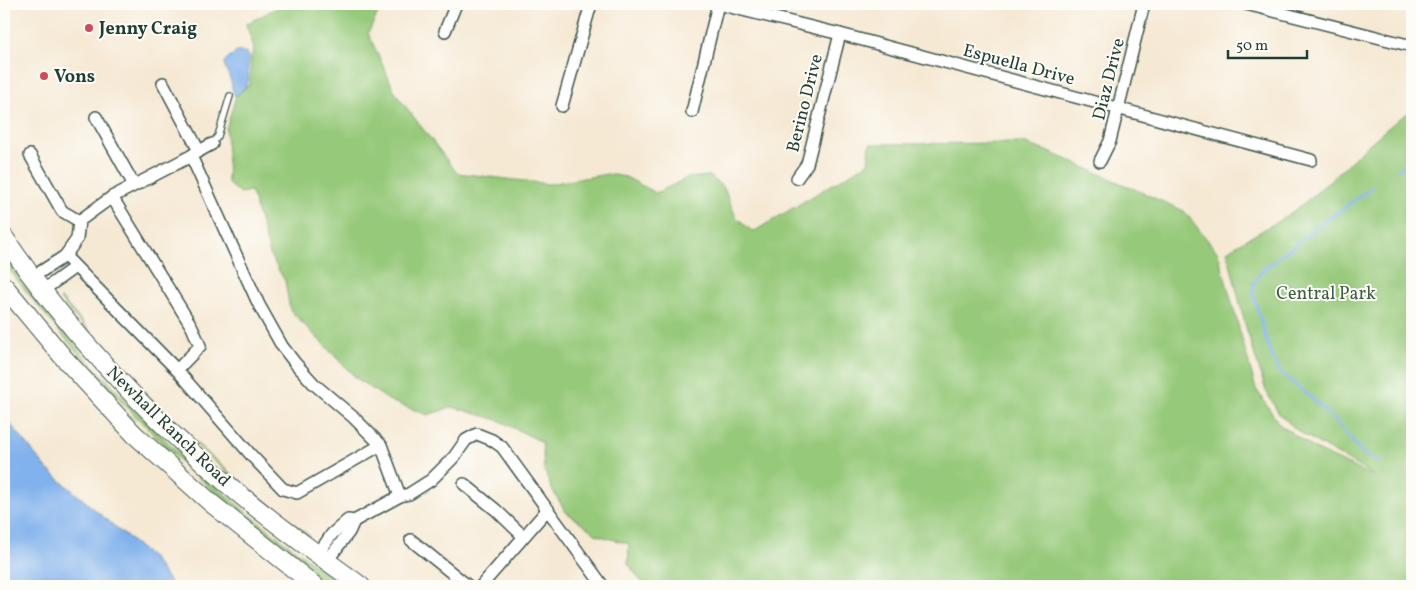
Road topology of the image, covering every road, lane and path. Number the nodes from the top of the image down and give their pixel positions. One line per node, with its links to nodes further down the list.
1 (456, 4): 6 (street)
2 (591, 4): 11 (street)
3 (718, 4): 7 (street, Espuella Drive); 13 (street)
4 (1144, 4): 12 (street, Diaz Drive)
5 (1246, 4): 8 (street)
6 (445, 31)
7 (840, 34): 12 (street, Espuella Drive); 20 (street, Berino Drive)
8 (1412, 46)
9 (163, 83): 16 (street)
10 (230, 96): 15 (lane)
11 (562, 106)
12 (1119, 109): 18 (street, Espuella Drive); 19 (street, Diaz Drive)
13 (692, 112)
14 (96, 117): 21 (street)
15 (212, 144): 16 (street)
16 (195, 153): 21 (street); 30 (street)
17 (30, 155): 23 (street)
18 (1311, 160)
19 (1100, 161)
20 (797, 178)
21 (134, 185): 22 (street)
22 (112, 197): 23 (street); 29 (street)
23 (80, 221): 25 (street)
24 (4, 237): 27 (main road, Newhall Ranch Road)
25 (65, 256): 26 (street); 27 (street)
26 (74, 267): 27 (street); 29 (street)
27 (36, 285): 36 (main road, Newhall Ranch Road)
28 (4, 286): 37 (main road, Newhall Ranch Road)
29 (177, 370): 30 (street)
30 (381, 445): 32 (street)
31 (464, 484): 34 (street)
32 (400, 496): 33 (street); 36 (street)
33 (548, 509): 34 (street); 41 (street)
34 (523, 536): 40 (street)
35 (411, 540): 39 (street)
36 (322, 557): 38 (main road, Newhall Ranch Road)
37 (315, 586)
38 (361, 586)
39 (468, 586)
40 (481, 586)
41 (602, 586)

